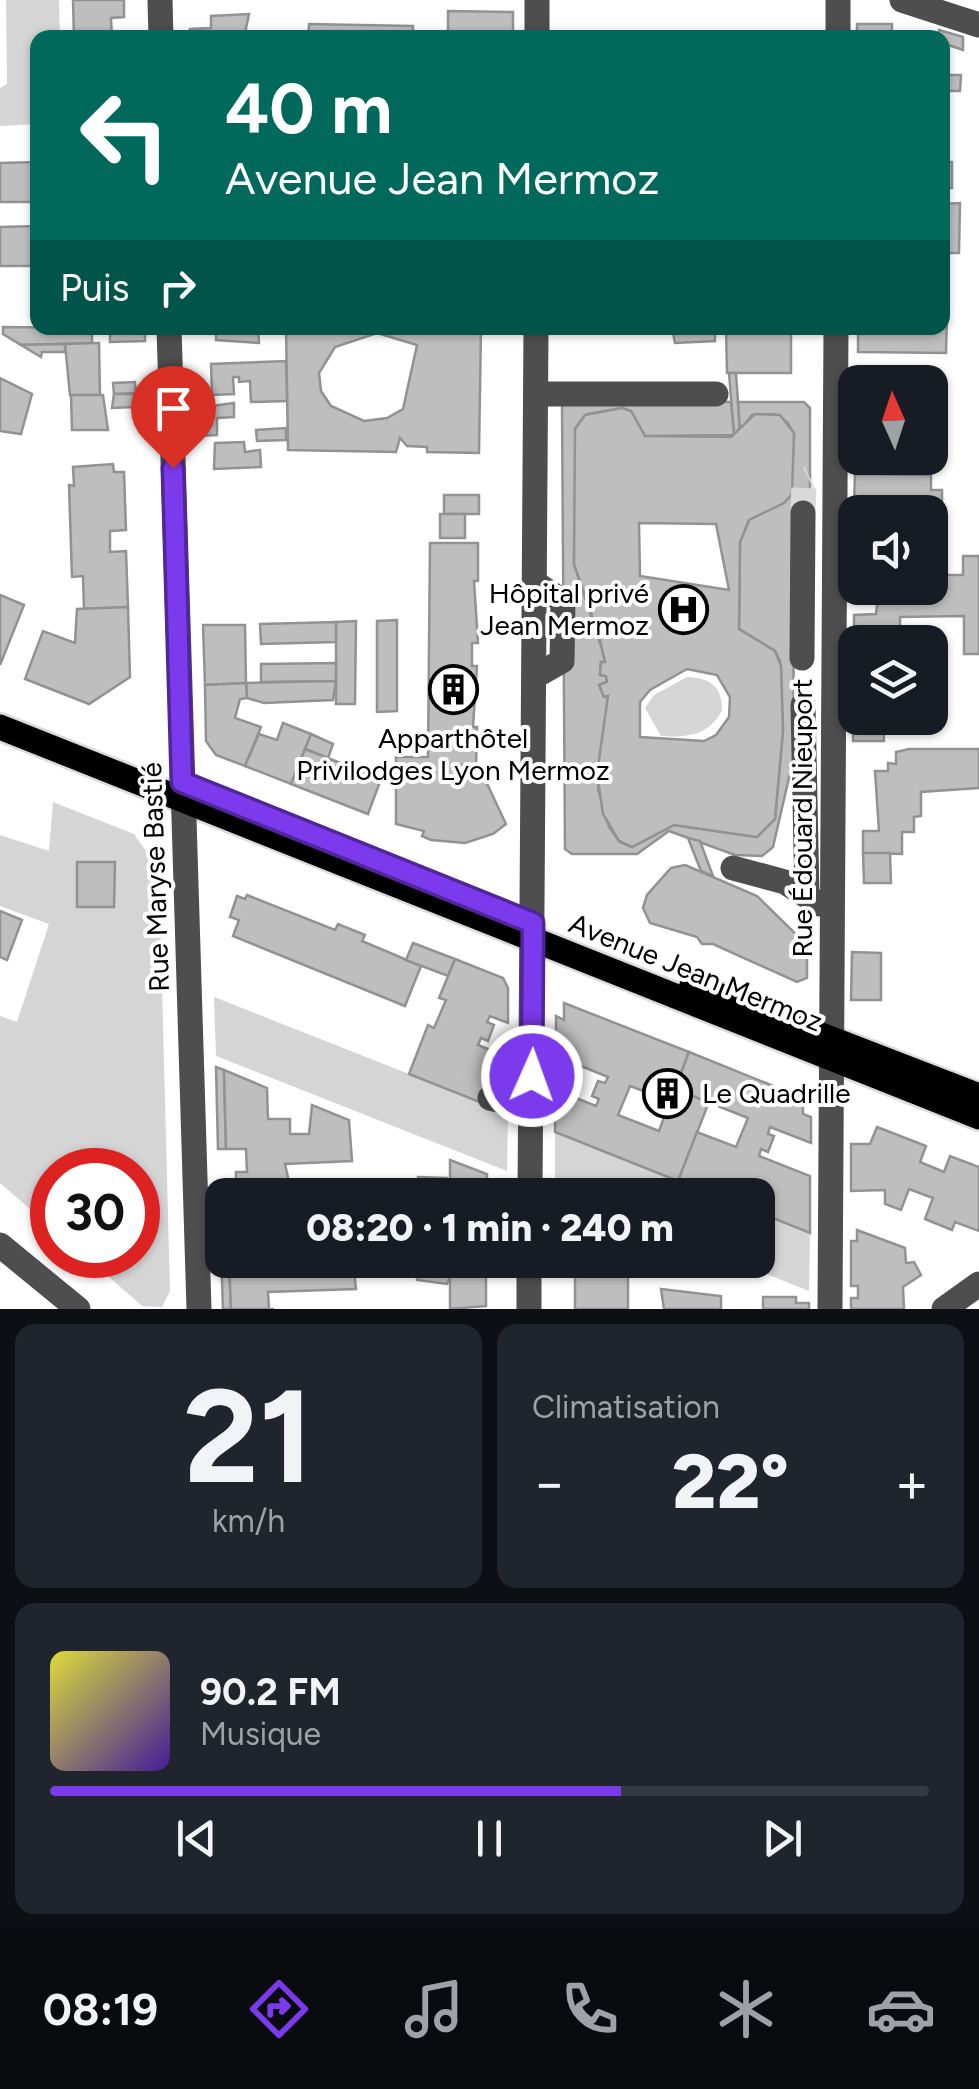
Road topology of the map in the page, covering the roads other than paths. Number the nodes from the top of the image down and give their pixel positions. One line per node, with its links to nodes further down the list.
1 (160, 0): 6 (street)
2 (537, 0): 7 (street)
3 (838, 0): 8 (street)
4 (902, 0): 5 (street)
5 (979, 25)
6 (161, 30)
7 (537, 30)
8 (838, 30)
9 (169, 335): 21 (street, Rue Maryse Bastié)
10 (536, 335): 12 (street)
11 (836, 335): 14 (street, Rue Édouard Nieuport)
12 (536, 394): 13 (street); 25 (street)
13 (716, 394)
14 (835, 466): 15 (street); 24 (street, Rue Édouard Nieuport)
15 (810, 478)
16 (803, 513): 17 (street)
17 (802, 658)
18 (803, 705): 23 (street)
19 (0, 710): 21 (main road, Avenue Jean Mermoz)
20 (0, 727): 21 (main road, Avenue Jean Mermoz)
21 (182, 791): 25 (main road, Avenue Jean Mermoz); 35 (street, Rue Maryse Bastié)
22 (733, 868): 23 (street)
23 (807, 896): 24 (street)
24 (832, 912): 26 (street, Rue Édouard Nieuport)
25 (533, 931): 26 (main road, Avenue Jean Mermoz); 29 (street)
26 (831, 1049): 27 (main road, Avenue Jean Mermoz); 30 (main road, Avenue Jean Mermoz); 38 (street, Rue Édouard Nieuport)
27 (979, 1096)
28 (490, 1098): 29 (street)
29 (531, 1108): 31 (street)
30 (979, 1117)
31 (530, 1178)
32 (0, 1245): 36 (street)
33 (530, 1278): 37 (street)
34 (979, 1284): 39 (street)
35 (198, 1308)
36 (78, 1309)
37 (529, 1309)
38 (830, 1309)
39 (944, 1309)

